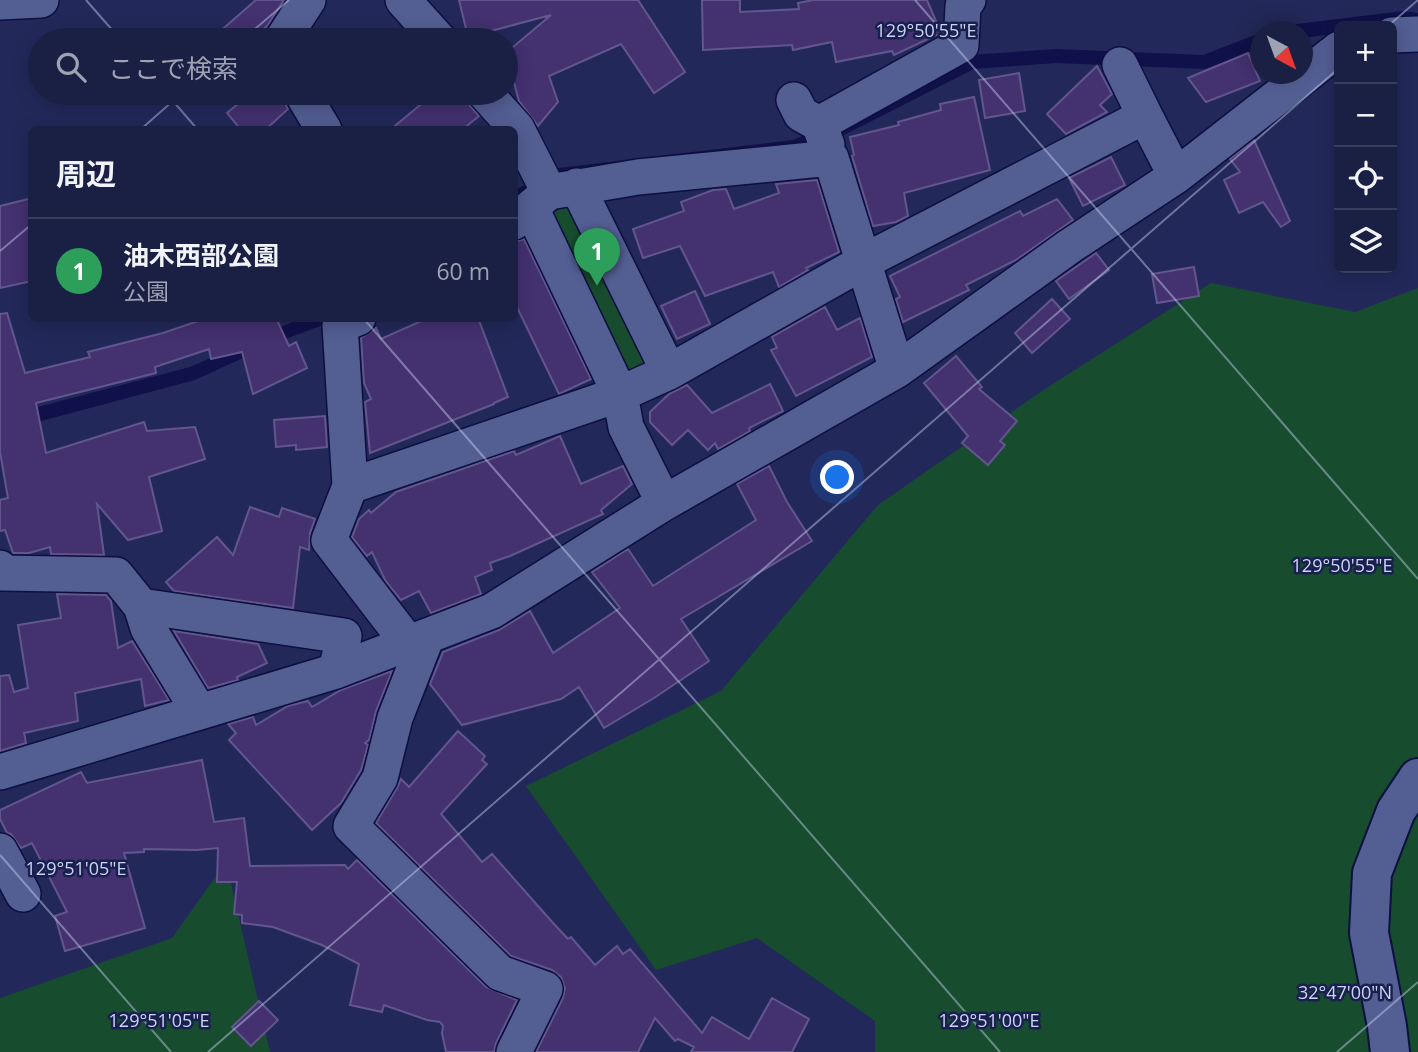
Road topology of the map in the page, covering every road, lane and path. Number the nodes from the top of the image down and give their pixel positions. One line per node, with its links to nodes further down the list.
1 (41, 0): 5 (street)
2 (308, 0): 6 (street)
3 (403, 0): 7 (street)
4 (968, 0): 16 (street)
5 (0, 2)
6 (290, 28)
7 (428, 28)
8 (1418, 34): 9 (street)
9 (1397, 35)
10 (1334, 53): 21 (street)
11 (1120, 65): 15 (street)
12 (794, 100): 16 (street)
13 (309, 105): 17 (street)
14 (496, 105): 18 (street)
15 (1145, 116): 21 (street); 23 (street)
16 (819, 124): 20 (street)
17 (322, 126)
18 (514, 126)
19 (518, 132): 22 (street)
20 (831, 158): 22 (street); 23 (street)
21 (1176, 176): 25 (street)
22 (543, 202): 26 (street); 27 (street)
23 (865, 261): 25 (street); 26 (street)
24 (349, 322): 28 (street)
25 (897, 370): 29 (street)
26 (669, 372): 27 (street)
27 (620, 394): 28 (street); 29 (street)
28 (351, 486): 32 (street)
29 (664, 503): 32 (street)
30 (0, 568): 31 (street)
31 (141, 606): 33 (street); 34 (street)
32 (418, 640): 33 (street); 39 (street)
33 (336, 671): 34 (street)
34 (196, 713): 35 (street)
35 (0, 772)
36 (1418, 778): 40 (street)
37 (0, 851): 38 (street)
38 (23, 894)
39 (514, 1052)
40 (1390, 1052)

